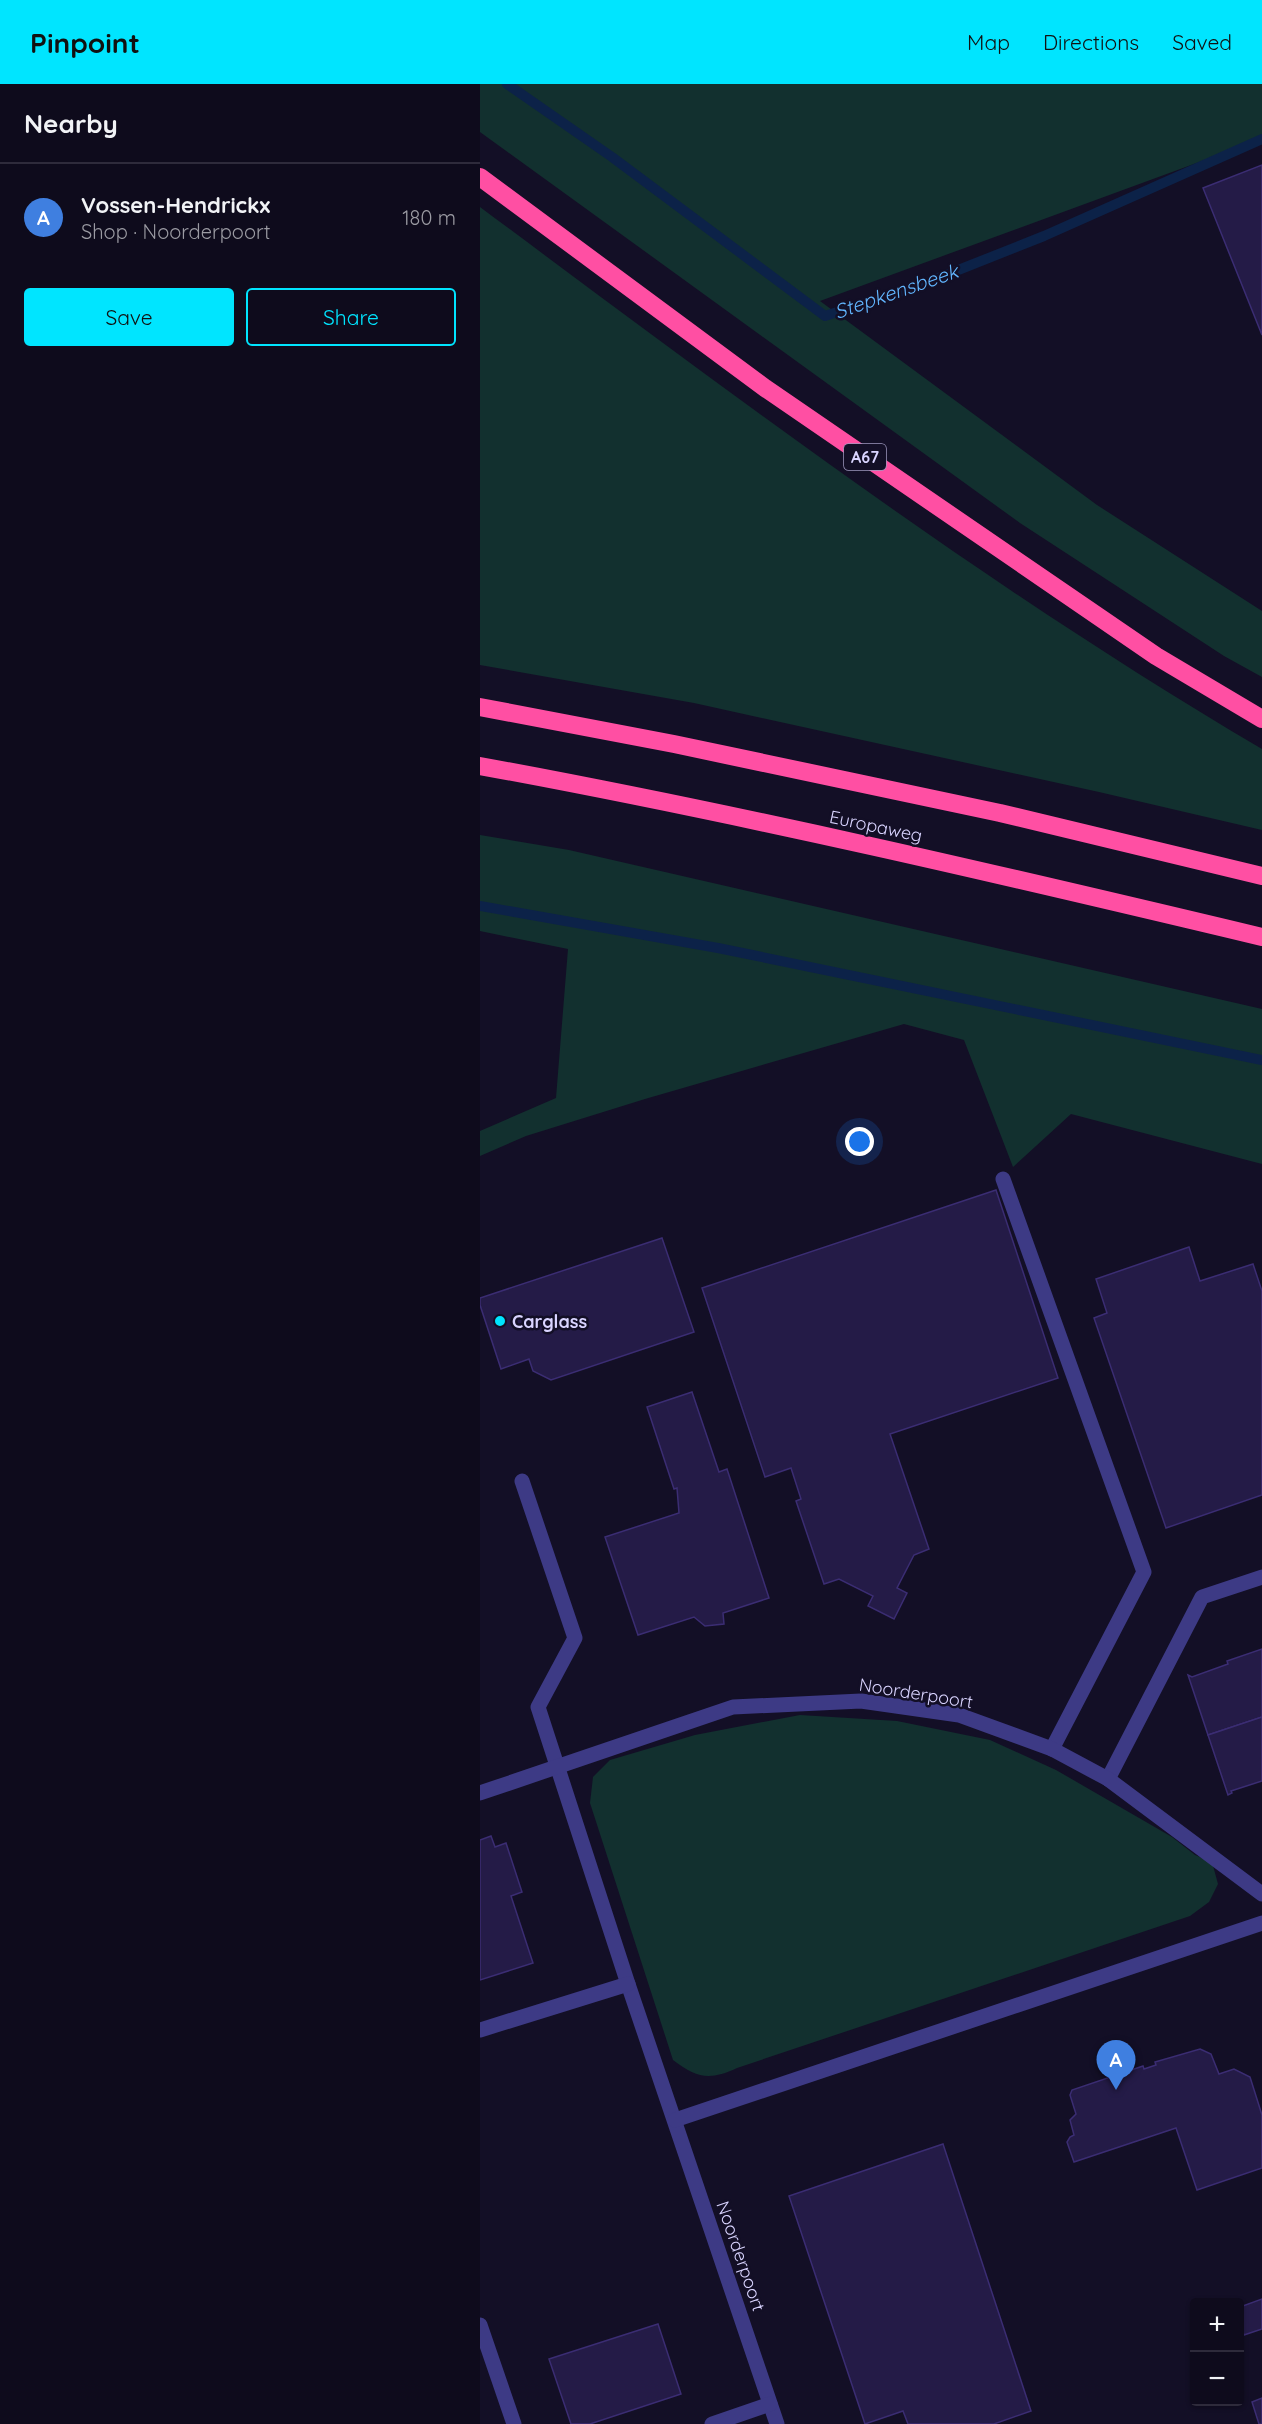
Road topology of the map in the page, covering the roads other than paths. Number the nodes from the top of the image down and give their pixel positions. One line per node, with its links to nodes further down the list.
1 (480, 177): 3 (highway, A67)
2 (480, 707): 5 (highway)
3 (1262, 718)
4 (480, 766): 6 (highway, Europaweg)
5 (1262, 876)
6 (1262, 937)
7 (1004, 1179): 10 (street)
8 (522, 1481): 11 (street, Noorderpoort)
9 (1262, 1577): 12 (street)
10 (1052, 1749): 11 (street, Noorderpoort); 12 (street, Noorderpoort)
11 (558, 1766): 13 (street, Noorderpoort); 16 (street, Noorderpoort)
12 (1108, 1779): 14 (street, Noorderpoort)
13 (480, 1793)
14 (1262, 1894)
15 (1262, 1923): 18 (street)
16 (628, 1984): 17 (street); 18 (street, Noorderpoort)
17 (480, 2030)
18 (675, 2120): 20 (street, Noorderpoort)
19 (480, 2325): 21 (street)
20 (770, 2404): 22 (street); 23 (street, Noorderpoort)
21 (514, 2424)
22 (712, 2424)
23 (777, 2424)

